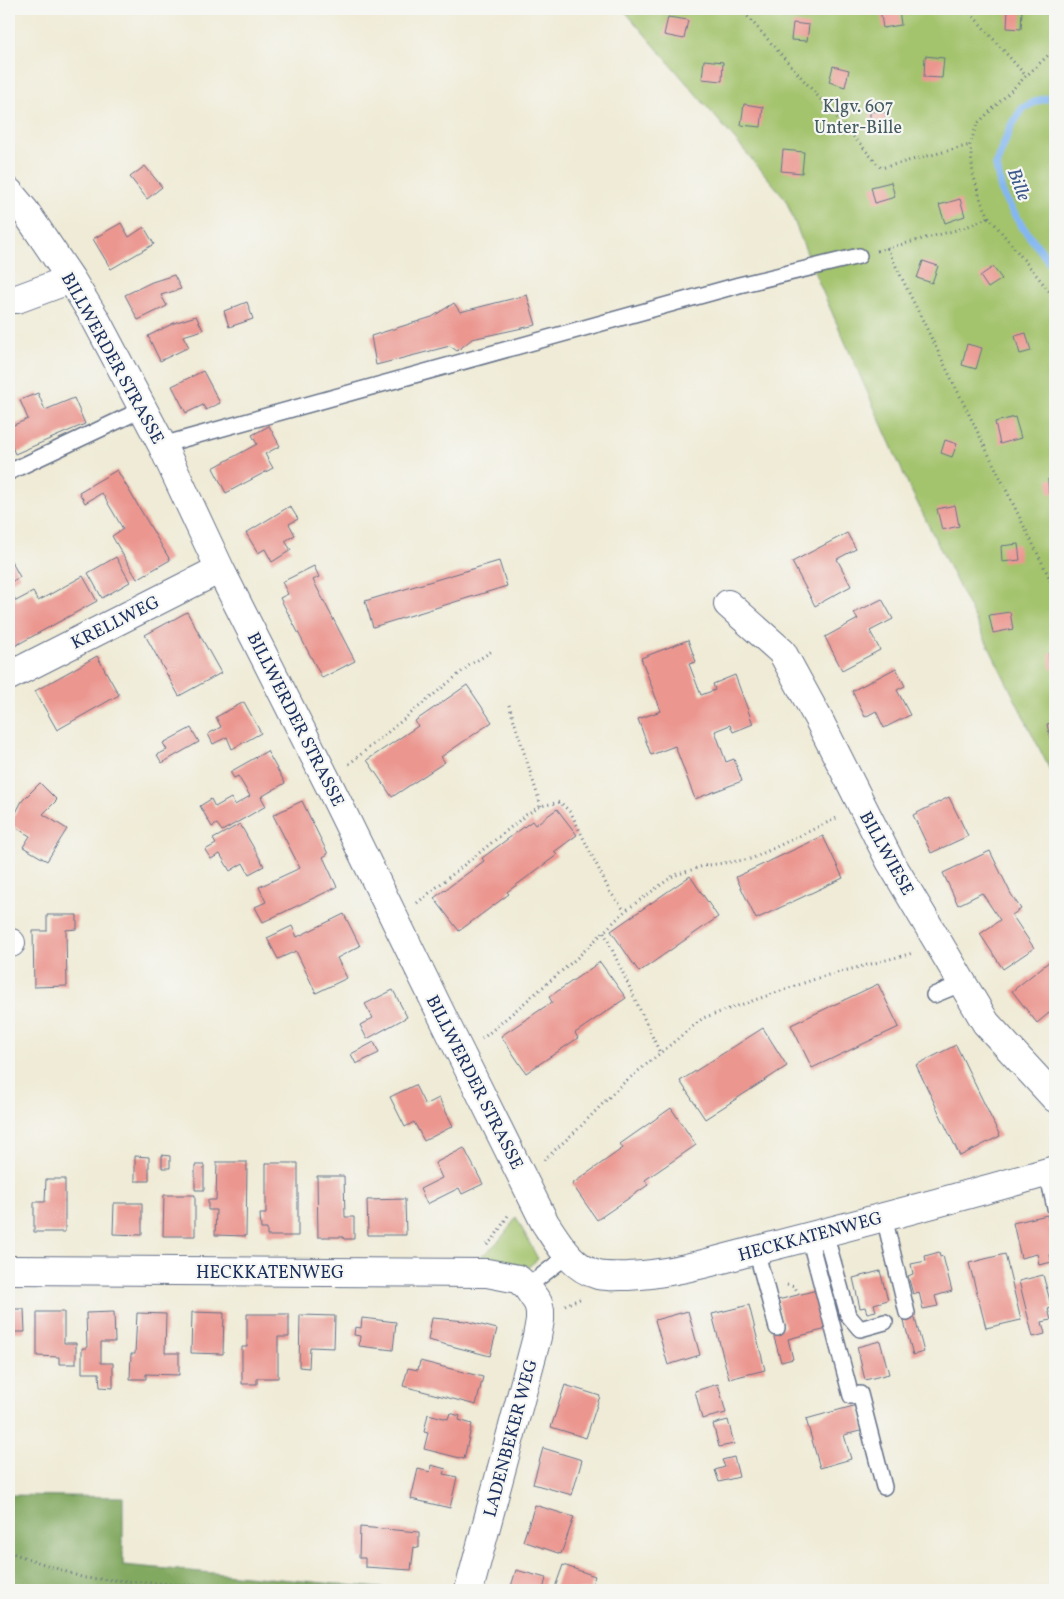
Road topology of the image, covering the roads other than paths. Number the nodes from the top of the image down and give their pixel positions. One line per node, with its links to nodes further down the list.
1 (9, 192): 3 (street, BILLWERDER STRASSE)
2 (860, 256): 6 (lane)
3 (71, 279): 4 (street); 5 (street, BILLWERDER STRASSE)
4 (9, 299)
5 (143, 409): 6 (street, BILLWERDER STRASSE); 7 (lane)
6 (162, 445): 8 (street, BILLWERDER STRASSE)
7 (9, 472)
8 (220, 569): 10 (street, KRELLWEG); 19 (street, BILLWERDER STRASSE)
9 (728, 604): 11 (street, BILLWIESE)
10 (11, 669)
11 (962, 983): 12 (lane); 13 (street, BILLWIESE)
12 (934, 995)
13 (1055, 1098)
14 (1051, 1171): 15 (lane); 16 (street, HECKKATENWEG)
15 (1055, 1208)
16 (884, 1217): 17 (street, HECKKATENWEG); 22 (lane)
17 (817, 1235): 18 (street, HECKKATENWEG); 23 (lane); 25 (lane)
18 (756, 1250): 19 (street, HECKKATENWEG); 24 (lane)
19 (568, 1255): 21 (lane)
20 (9, 1270): 21 (street, HECKKATENWEG)
21 (528, 1287): 26 (street, LADENBEKER WEG)
22 (907, 1313)
23 (885, 1322)
24 (778, 1328)
25 (884, 1487)
26 (469, 1590)

